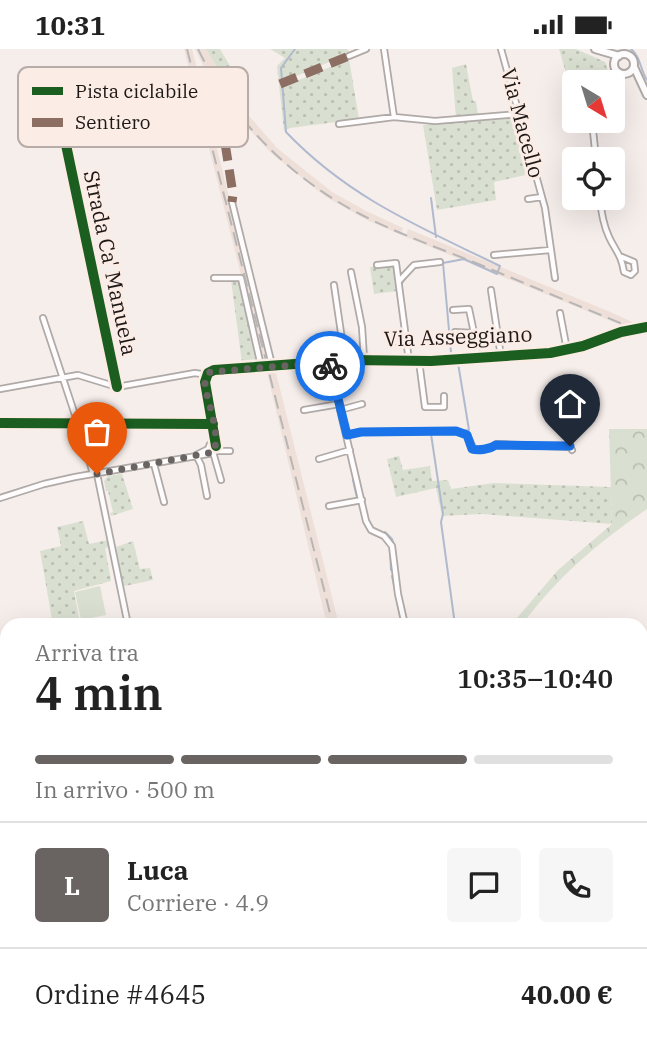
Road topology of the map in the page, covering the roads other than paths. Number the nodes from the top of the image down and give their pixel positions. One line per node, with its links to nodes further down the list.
1 (366, 49): 5 (street)
2 (384, 49): 14 (street)
3 (501, 49): 13 (street, Via Macello)
4 (598, 50): 6 (main road); 7 (main road)
5 (349, 55)
6 (619, 56): 7 (main road); 8 (main road)
7 (615, 66): 9 (street); 10 (main road)
8 (634, 67): 10 (main road); 11 (main road)
9 (614, 70)
10 (626, 73): 11 (main road)
11 (639, 80): 12 (main road)
12 (647, 95)
13 (519, 114): 14 (street); 17 (street, Via Macello)
14 (394, 117): 15 (street)
15 (340, 124)
16 (66, 147): 52 (street, Strada Ca' Manuela)
17 (542, 197): 18 (street, Via Macello); 21 (street, Via Macello)
18 (528, 199)
19 (232, 202): 48 (street)
20 (602, 210): 23 (street)
21 (550, 250): 22 (street); 28 (street, Via Macello)
22 (494, 255)
23 (622, 257)
24 (440, 262): 29 (street)
25 (377, 265): 29 (street)
26 (351, 272): 42 (street)
27 (214, 278): 49 (street)
28 (555, 278)
29 (398, 281): 38 (street)
30 (334, 285): 44 (street)
31 (491, 290): 41 (street)
32 (453, 310): 37 (street)
33 (560, 313): 40 (street, Via Asseggiano)
34 (43, 318): 51 (street)
35 (647, 327): 40 (street, Via Asseggiano)
36 (455, 332): 37 (street)
37 (474, 333): 43 (street)
38 (406, 340): 39 (street); 45 (street)
39 (391, 342)
40 (567, 350): 41 (street, Via Asseggiano)
41 (501, 358): 43 (street, Via Asseggiano)
42 (364, 359): 44 (street, Via Asseggiano); 45 (street, Via Asseggiano)
43 (478, 359): 46 (street, Via Asseggiano)
44 (345, 360): 47 (street, Via Asseggiano)
45 (409, 361): 46 (street, Via Asseggiano)
46 (419, 361): 54 (street)
47 (329, 362): 48 (street, Via Asseggiano); 56 (street)
48 (272, 365): 49 (street, Via Asseggiano)
49 (261, 366): 50 (street, Via Asseggiano)
50 (207, 375): 52 (street, Via Asseggiano); 61 (street)
51 (63, 378): 52 (street); 53 (street); 58 (street)
52 (117, 387)
53 (0, 389)
54 (444, 396)
55 (362, 404): 56 (street)
56 (340, 407): 57 (street); 59 (street)
57 (304, 410)
58 (76, 418)
59 (347, 435): 62 (street); 63 (street)
60 (85, 446): 68 (street)
61 (212, 449): 64 (street); 65 (street); 69 (street)
62 (350, 450): 66 (street); 72 (street)
63 (572, 450)
64 (230, 451)
65 (196, 455): 67 (street); 70 (street)
66 (319, 459)
67 (153, 464): 68 (street); 73 (street)
68 (95, 474): 71 (street); 75 (street)
69 (221, 480)
70 (207, 496)
71 (0, 498)
72 (362, 500): 74 (street); 76 (street)
73 (164, 502)
74 (329, 506)
75 (126, 618)
76 (403, 618)

